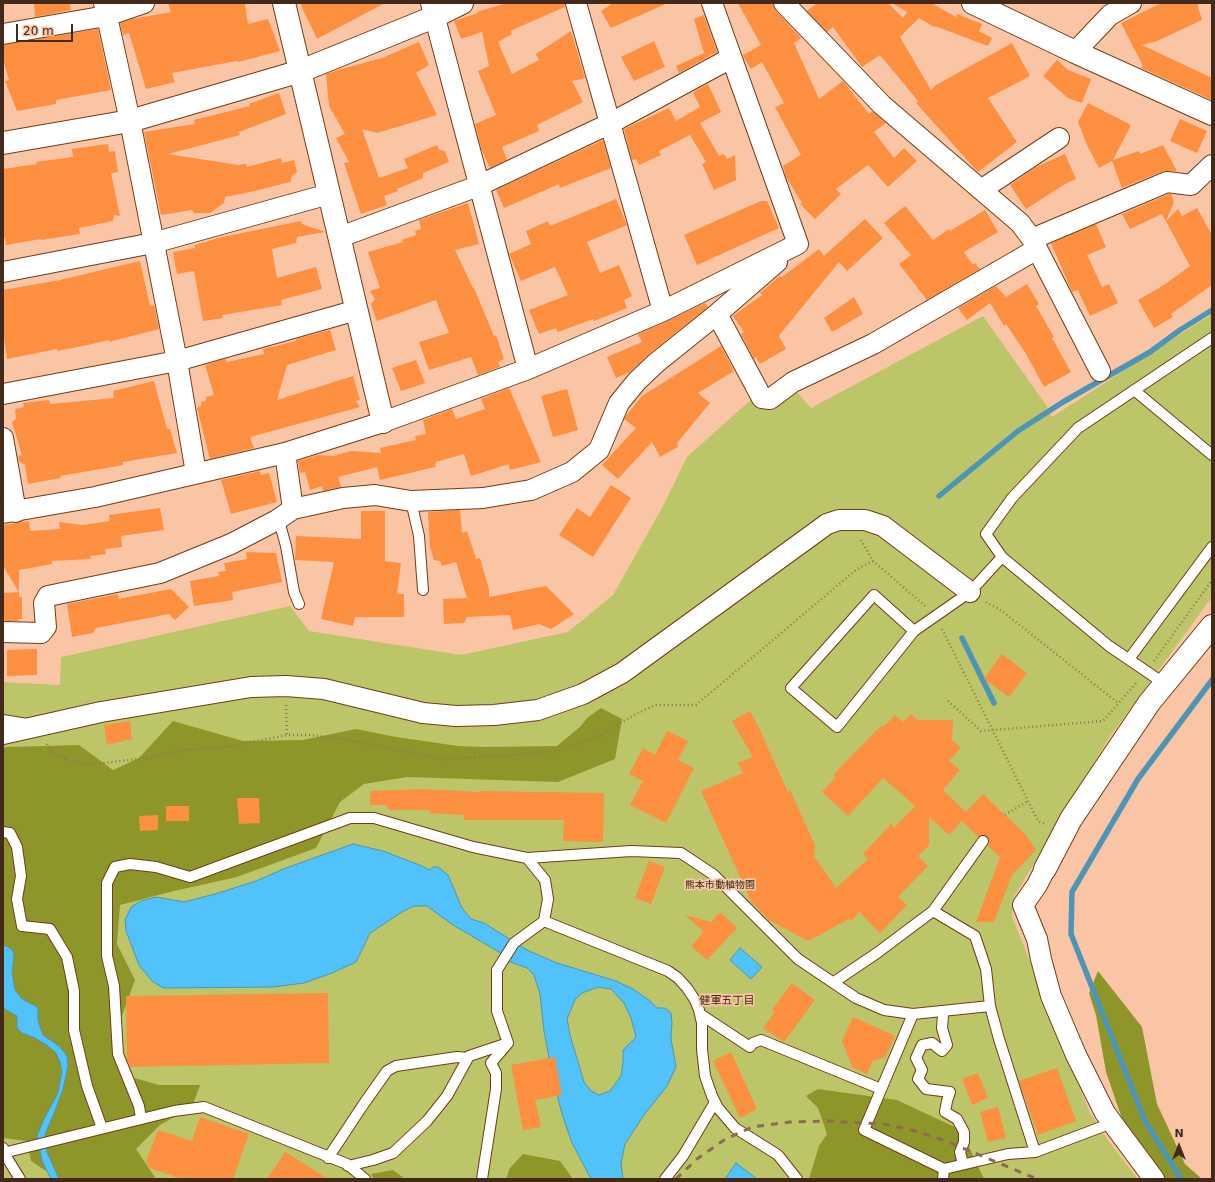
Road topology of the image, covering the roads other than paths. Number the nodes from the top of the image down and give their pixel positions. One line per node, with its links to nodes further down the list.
1 (144, 3): 9 (street)
2 (284, 3): 14 (street)
3 (462, 3): 10 (street)
4 (576, 3): 17 (street)
5 (712, 3): 13 (street)
6 (784, 3): 22 (street)
7 (973, 3): 12 (street)
8 (1131, 3): 12 (street)
9 (105, 10): 11 (street); 16 (street)
10 (432, 10): 14 (street); 21 (street)
11 (3, 34)
12 (1075, 52): 15 (street)
13 (731, 58): 17 (street); 26 (street)
14 (301, 71): 16 (street); 23 (street)
15 (1212, 114)
16 (130, 121): 19 (street); 25 (street)
17 (611, 123): 21 (street); 30 (street)
18 (1059, 138): 22 (street)
19 (3, 143)
20 (1212, 165): 27 (street)
21 (478, 186): 24 (street); 34 (street)
22 (981, 190): 27 (street)
23 (330, 194): 24 (street); 25 (street)
24 (340, 237): 29 (street)
25 (153, 243): 28 (street); 33 (street)
26 (798, 244): 30 (street); 31 (street)
27 (1034, 244): 31 (street); 35 (street)
28 (3, 272)
29 (357, 310): 33 (street); 38 (street)
30 (663, 310): 34 (street)
31 (717, 314): 43 (street)
32 (1212, 338): 36 (lane)
33 (177, 361): 37 (street); 42 (street)
34 (528, 369): 38 (street)
35 (1100, 371)
36 (1134, 390): 41 (lane); 47 (lane)
37 (3, 394)
38 (383, 422): 40 (street)
39 (3, 438): 44 (street)
40 (285, 453): 42 (street); 45 (street)
41 (1212, 455)
42 (196, 473): 44 (street)
43 (411, 501): 45 (street); 48 (lane)
44 (9, 512)
45 (285, 514): 50 (lane); 53 (street)
46 (1212, 547): 54 (lane)
47 (1002, 557): 49 (lane); 54 (lane)
48 (423, 590)
49 (970, 592): 52 (lane); 57 (street)
50 (299, 604)
51 (1212, 626): 55 (street)
52 (914, 630): 52 (lane)
53 (3, 632)
54 (1129, 660): 55 (lane)
55 (1165, 684): 62 (street)
56 (3, 720): 57 (lane)
57 (38, 726): 58 (street)
58 (3, 734)
59 (3, 832): 76 (lane)
60 (983, 841): 63 (lane)
61 (527, 858): 64 (lane); 65 (lane); 74 (lane)
62 (1045, 869): 75 (street)
63 (933, 910): 65 (lane); 66 (lane)
64 (544, 921): 68 (lane); 70 (lane)
65 (834, 982): 69 (lane)
66 (990, 1006): 67 (lane); 78 (lane)
67 (940, 1011): 69 (lane); 80 (lane)
68 (700, 1014): 72 (lane); 73 (lane)
69 (913, 1014): 72 (lane)
70 (508, 1043): 71 (lane); 85 (lane)
71 (468, 1058): 79 (lane); 81 (lane)
72 (881, 1089): 82 (lane)
73 (715, 1102): 86 (lane); 87 (lane)
74 (141, 1118): 76 (lane); 79 (lane)
75 (1112, 1123): 78 (lane); 89 (street)
76 (102, 1128): 77 (lane)
77 (3, 1151): 83 (lane)
78 (1035, 1152): 80 (lane)
79 (328, 1158): 81 (lane)
80 (963, 1164): 82 (lane)
81 (348, 1166): 84 (lane)
82 (944, 1168): 88 (lane)
83 (20, 1179)
84 (365, 1179)
85 (482, 1179)
86 (665, 1179)
87 (797, 1179)
88 (943, 1179)
89 (1154, 1179)

